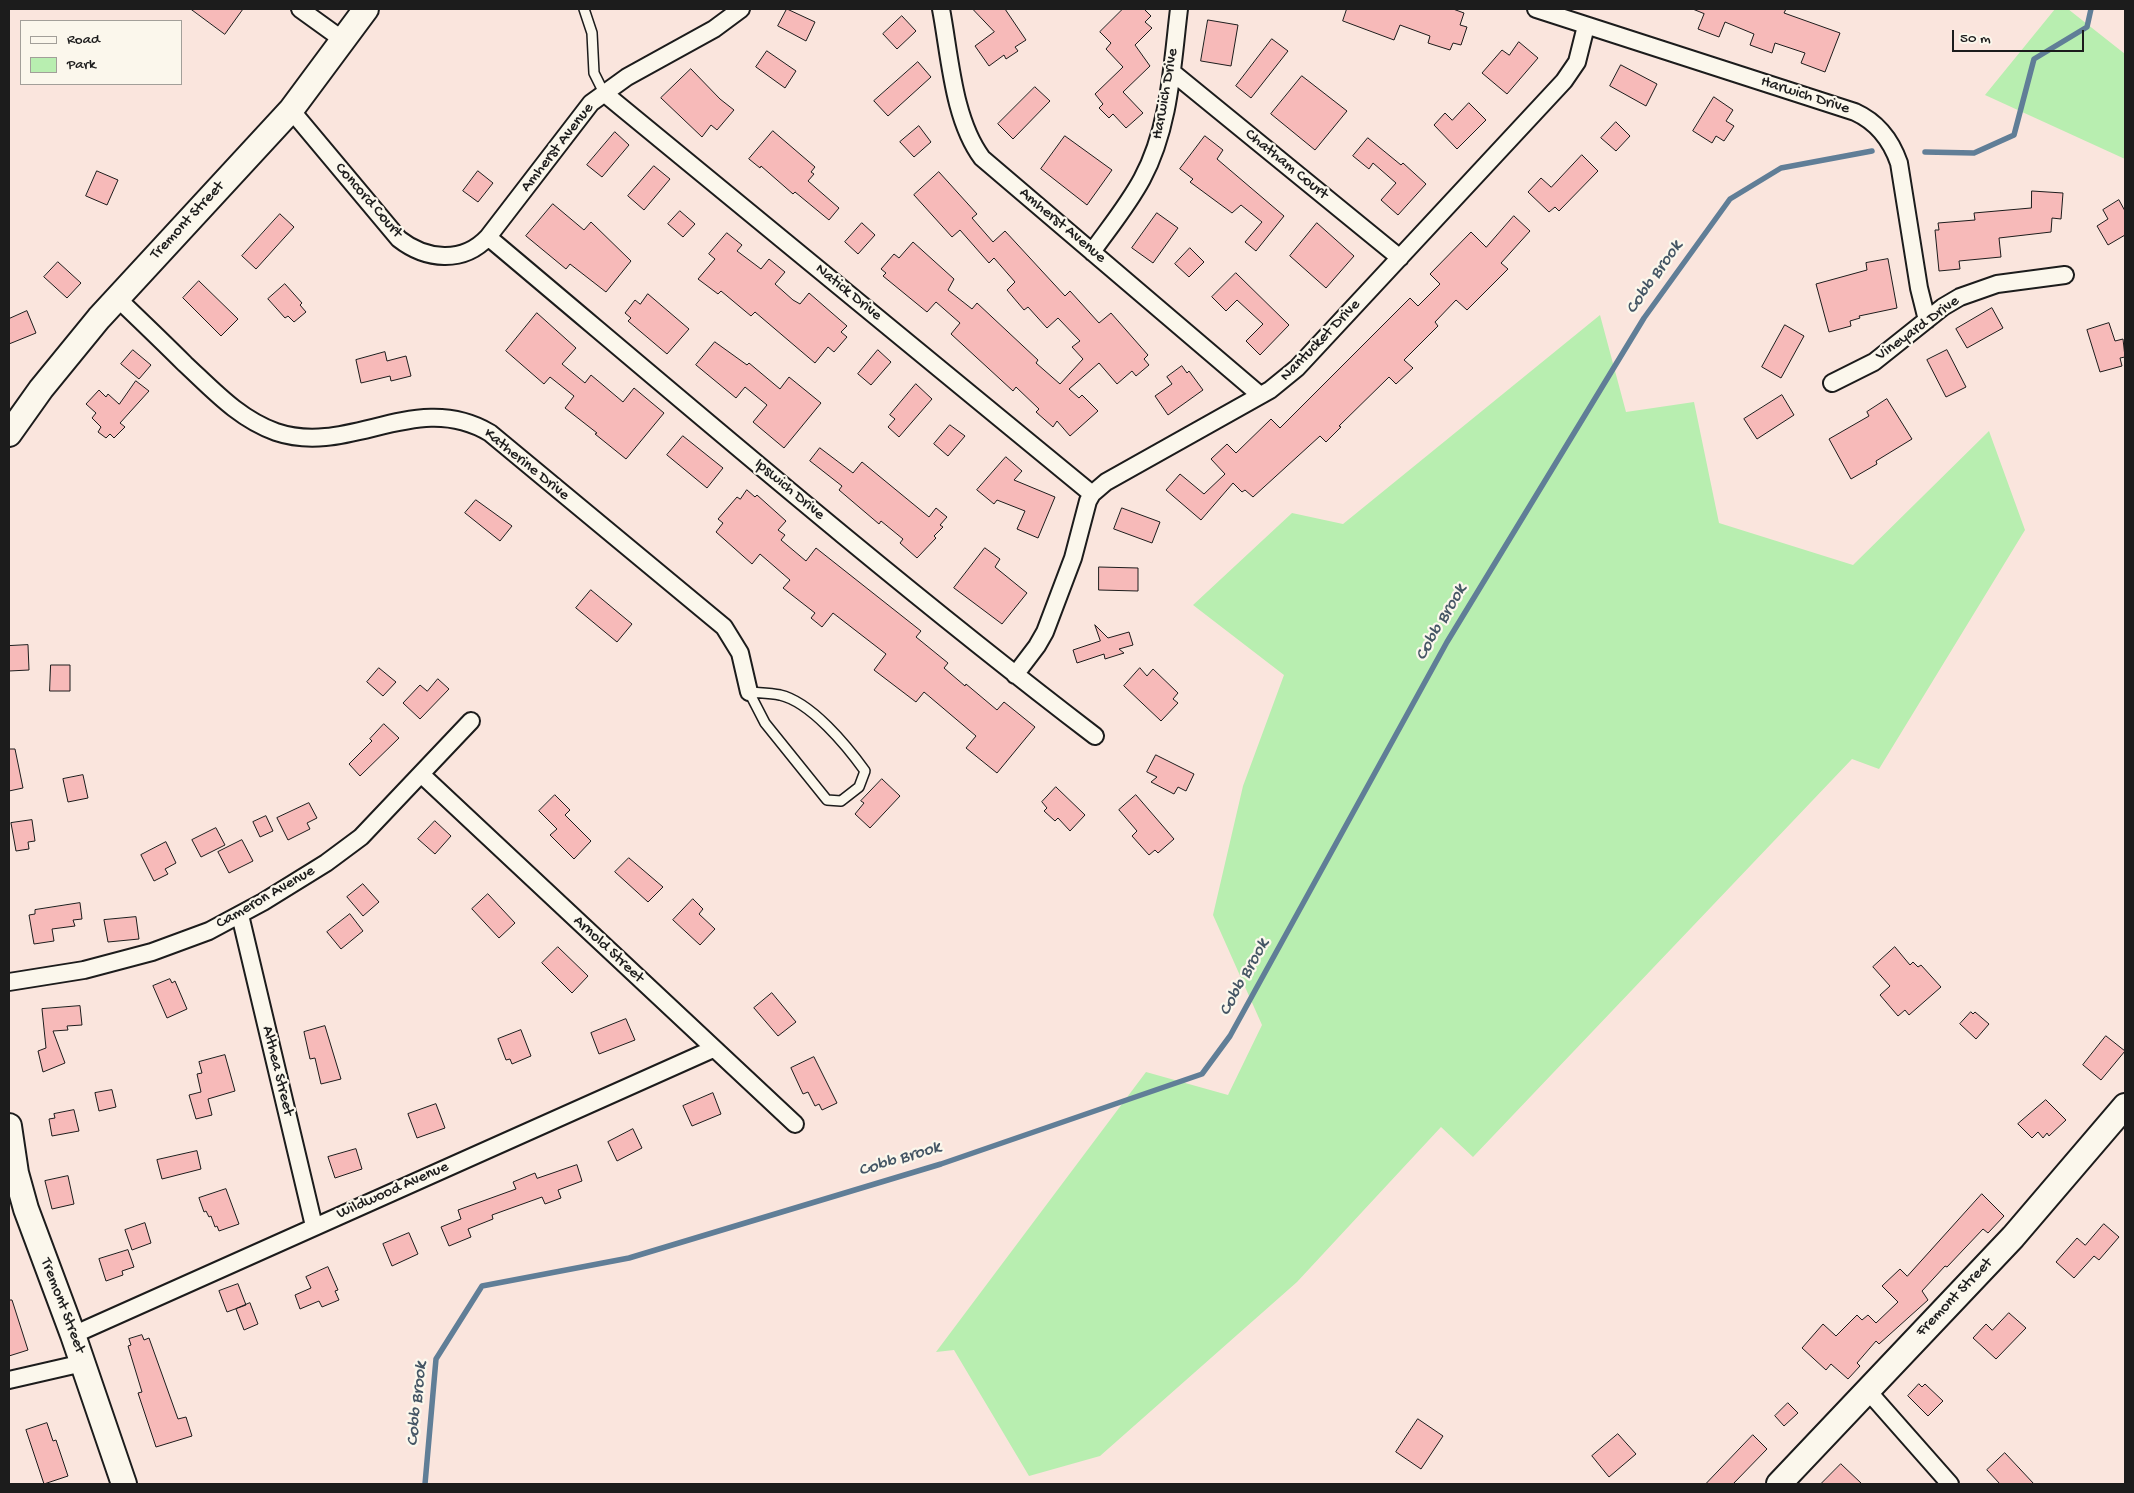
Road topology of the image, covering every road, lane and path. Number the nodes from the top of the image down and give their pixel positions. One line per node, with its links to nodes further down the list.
1 (300, 9): 9 (street)
2 (366, 9): 9 (main road, Tremont Street)
3 (584, 9): 11 (lane)
4 (741, 9): 11 (street, Amherst Avenue)
5 (941, 9): 14 (street, Amherst Avenue)
6 (1179, 9): 10 (street, Harwich Drive)
7 (1536, 9): 8 (street, Harwich Drive)
8 (1586, 26): 15 (street, Nantucket Drive); 18 (street, Harwich Drive)
9 (343, 40): 12 (main road, Tremont Street)
10 (1172, 72): 14 (street, Harwich Drive); 15 (street, Chatham Court)
11 (604, 93): 13 (street, Amherst Avenue); 22 (street, Natick Drive)
12 (291, 110): 13 (street, Concord Court); 17 (main road, Tremont Street)
13 (488, 237): 23 (street, Ipswich Drive)
14 (1092, 252): 20 (street, Amherst Avenue)
15 (1400, 258): 20 (street, Nantucket Drive)
16 (2065, 275): 18 (street, Vineyard Drive)
17 (117, 298): 21 (main road, Tremont Street); 24 (street, Katherine Drive)
18 (1927, 320): 19 (street, Vineyard Drive)
19 (1832, 383)
20 (1260, 396): 22 (street, Nantucket Drive)
21 (9, 434)
22 (1092, 494): 23 (street)
23 (1015, 675): 26 (street, Ipswich Drive)
24 (749, 692): 24 (lane)
25 (471, 721): 27 (street, Cameron Avenue)
26 (1095, 736)
27 (422, 775): 28 (street, Cameron Avenue); 30 (street, Arnold Street)
28 (240, 915): 29 (street, Cameron Avenue); 35 (street, Althea Street)
29 (9, 982)
30 (713, 1049): 32 (street, Arnold Street); 35 (street, Wildwood Avenue)
31 (2125, 1106): 39 (main road, Fremont Street)
32 (795, 1124)
33 (9, 1126): 34 (main road, Tremont Street)
34 (13, 1174): 36 (main road, Tremont Street)
35 (314, 1226): 36 (street, Wildwood Avenue)
36 (73, 1335): 37 (main road, Tremont Street)
37 (83, 1362): 38 (street); 40 (main road, Tremont Street)
38 (9, 1380)
39 (1867, 1390): 41 (main road, Fremont Street); 42 (street)
40 (124, 1484)
41 (1779, 1484)
42 (1950, 1484)

